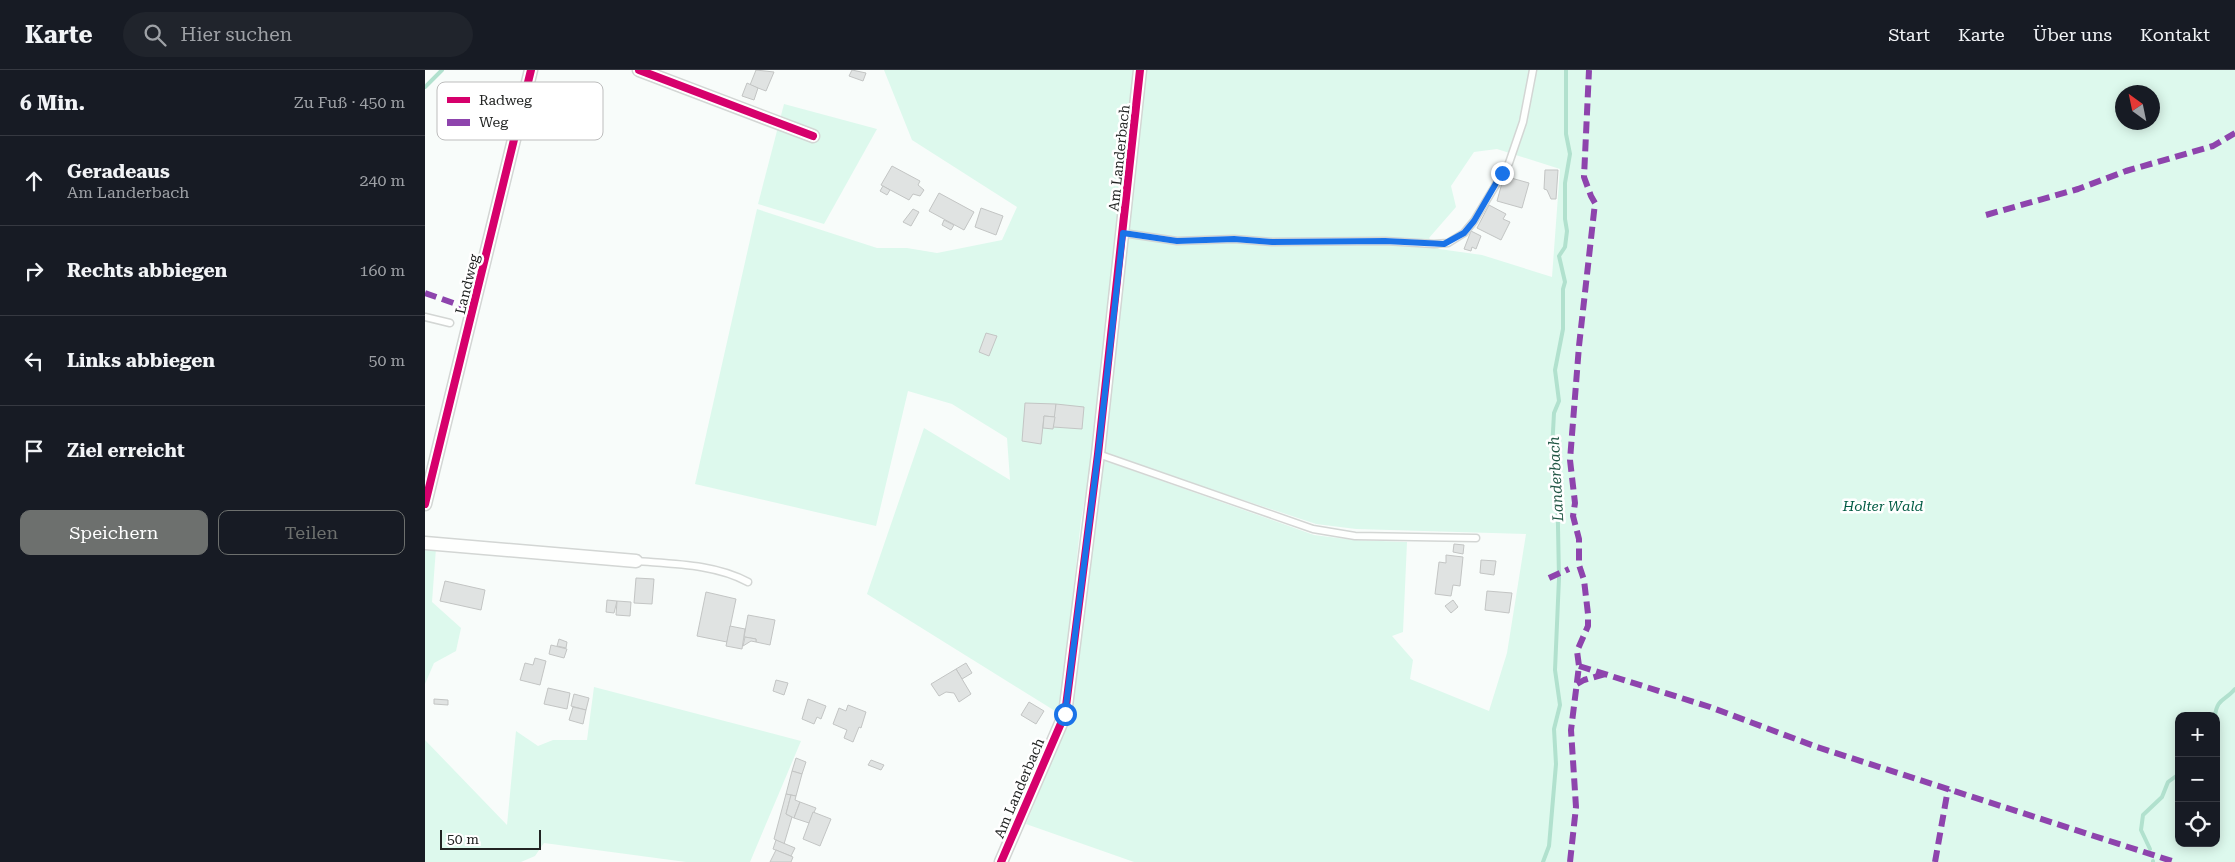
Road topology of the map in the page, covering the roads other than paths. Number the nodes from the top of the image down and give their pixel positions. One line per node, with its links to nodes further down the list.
1 (639, 70): 4 (street)
2 (1140, 70): 6 (street, Am Landerbach)
3 (1533, 70): 6 (lane)
4 (813, 136)
5 (514, 140): 10 (street, Landweg)
6 (1123, 233): 9 (street, Am Landerbach)
7 (425, 317): 8 (lane)
8 (450, 323)
9 (1098, 454): 11 (lane); 15 (street, Am Landerbach)
10 (425, 504)
11 (1476, 538)
12 (425, 543): 13 (street)
13 (636, 561): 14 (lane)
14 (748, 582)
15 (1001, 862)

